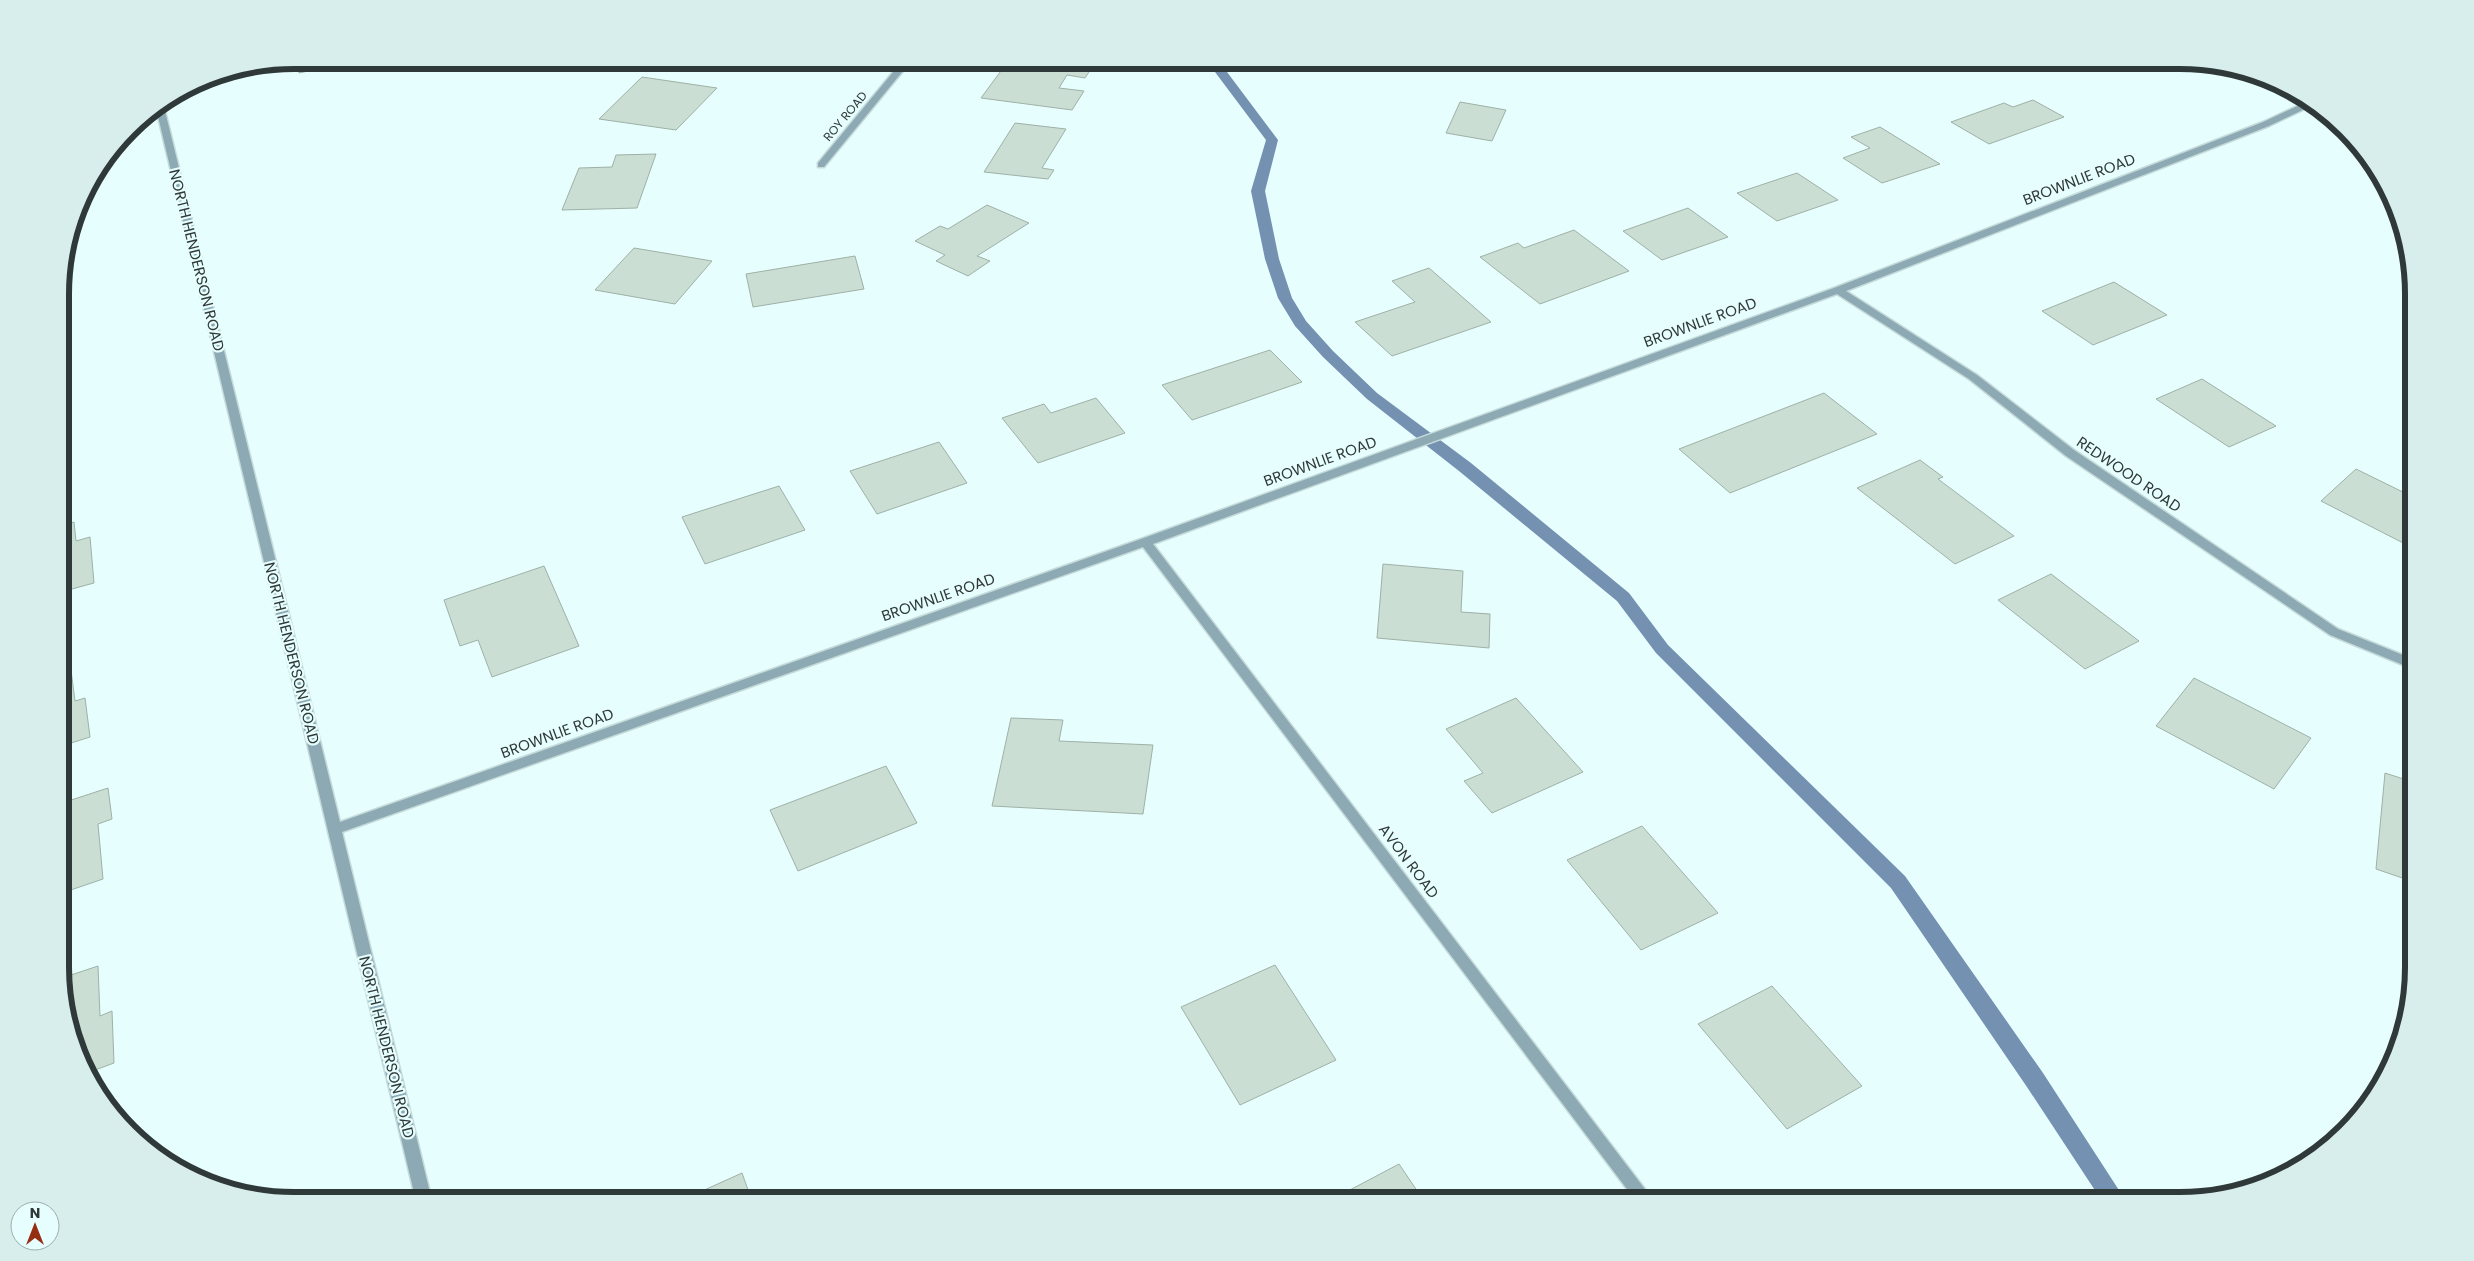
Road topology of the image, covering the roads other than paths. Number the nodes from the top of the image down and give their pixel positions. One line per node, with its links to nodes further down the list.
1 (901, 69): 4 (street, ROY ROAD)
2 (2304, 106): 5 (street, BROWNLIE ROAD)
3 (161, 112): 8 (street, NORTH HENDERSON ROAD)
4 (821, 165)
5 (1838, 290): 6 (street, BROWNLIE ROAD); 7 (street, REDWOOD ROAD)
6 (1145, 542): 8 (street, BROWNLIE ROAD); 10 (street, AVON ROAD)
7 (2405, 661)
8 (335, 828): 9 (street, NORTH HENDERSON ROAD)
9 (422, 1192)
10 (1639, 1192)

